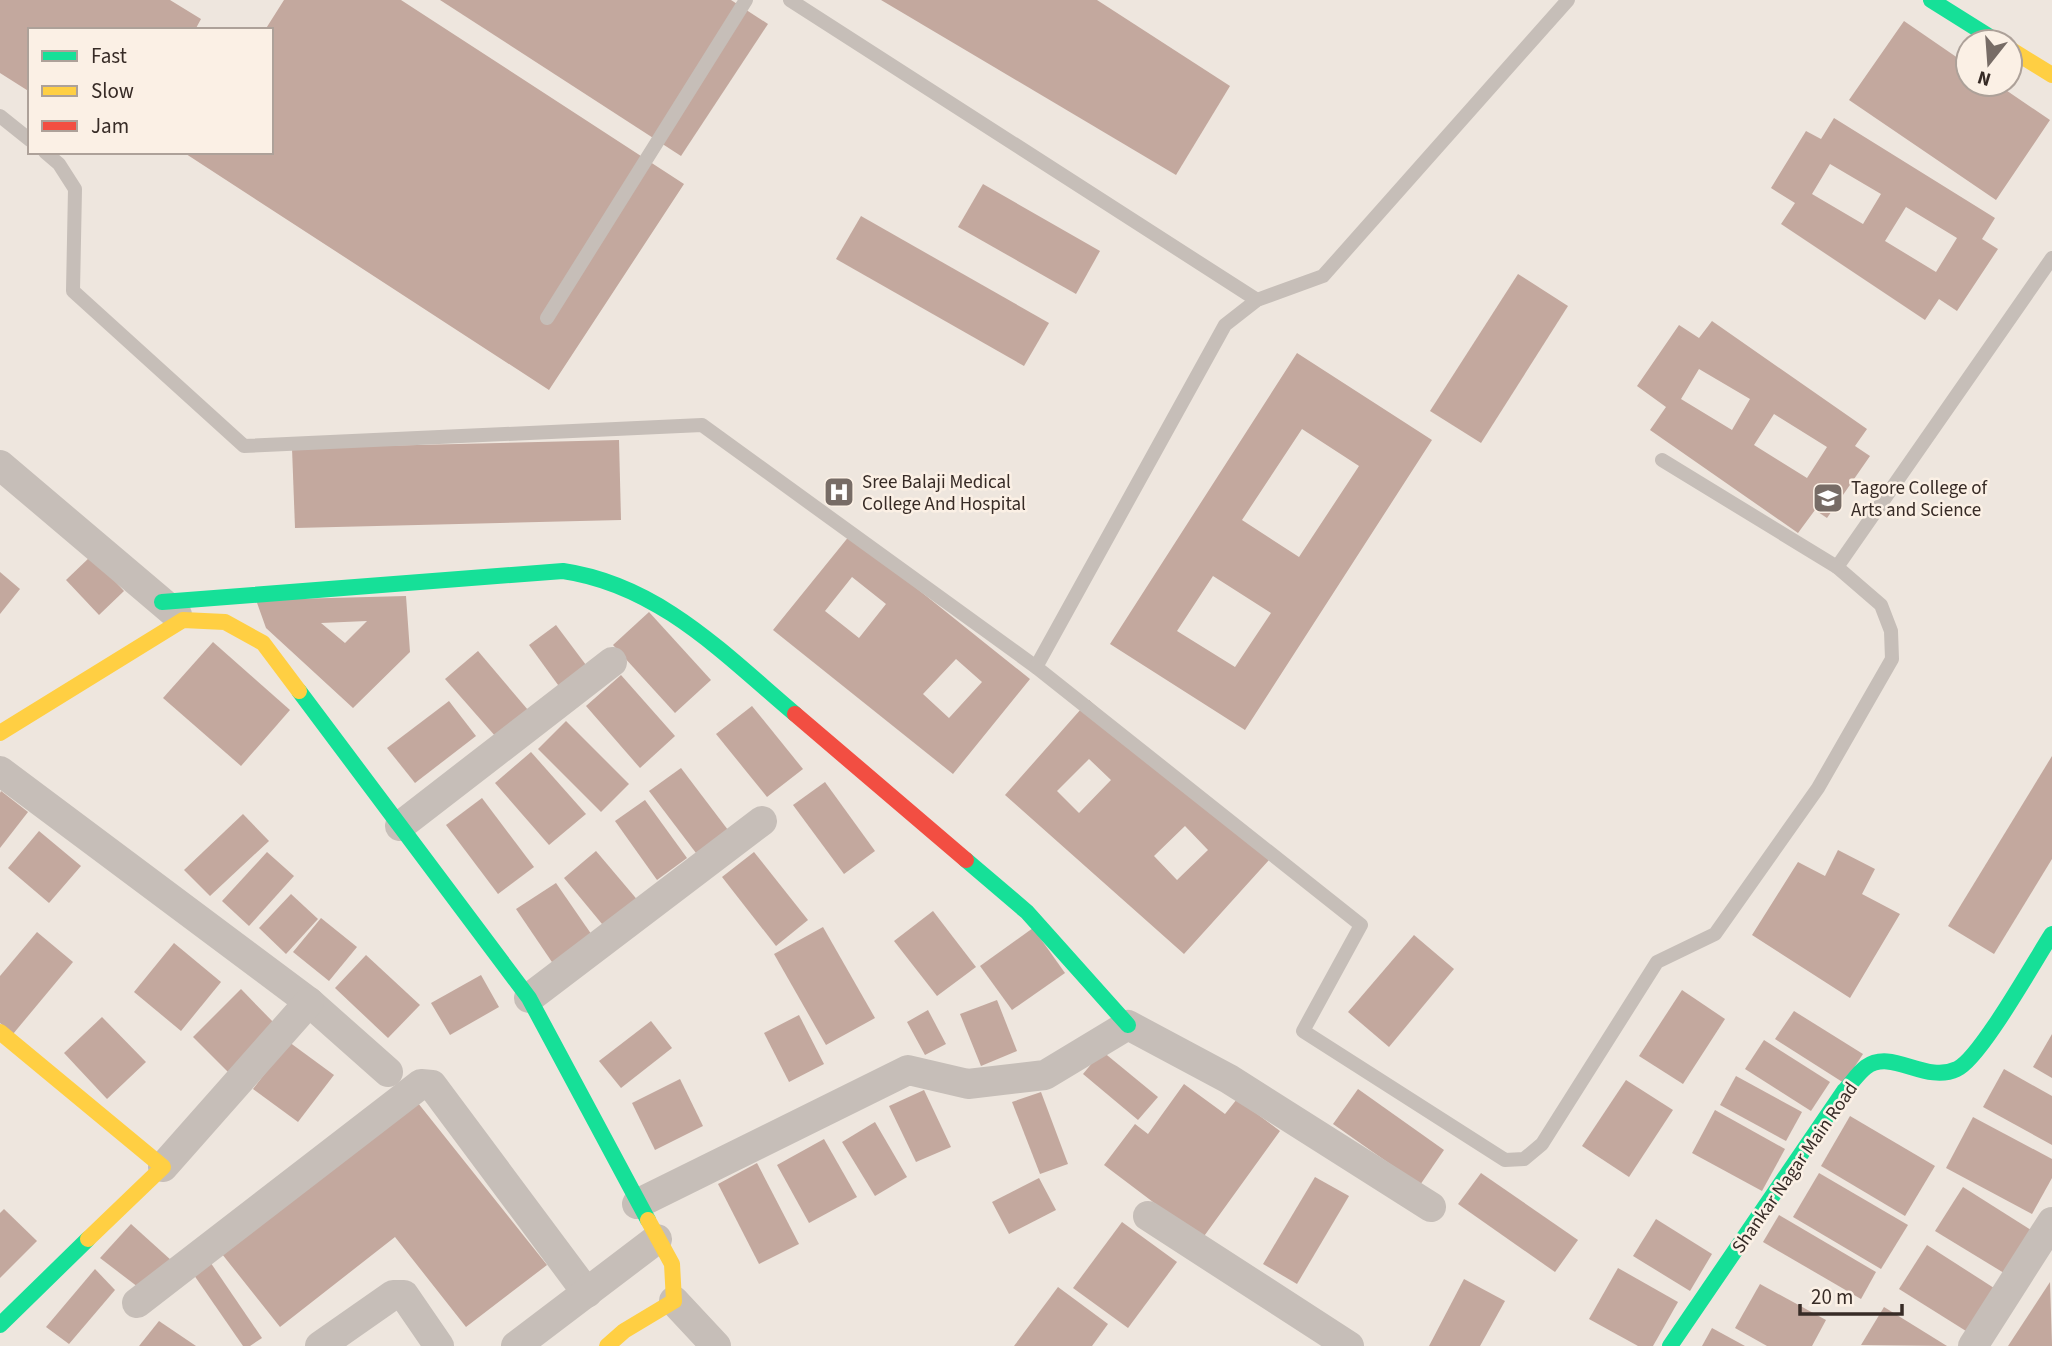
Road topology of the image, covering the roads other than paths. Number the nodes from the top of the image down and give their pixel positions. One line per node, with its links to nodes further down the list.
1 (746, 0): 13 (lane)
2 (790, 0): 12 (lane)
3 (1568, 0): 12 (lane)
4 (1931, 0): 5 (street)
5 (1976, 28)
6 (2024, 58): 7 (street)
7 (2052, 75)
8 (0, 116): 9 (lane)
9 (28, 138)
10 (47, 154): 19 (lane)
11 (2052, 258): 16 (lane)
12 (1257, 300): 19 (lane)
13 (547, 318)
14 (1662, 460): 16 (lane)
15 (0, 465): 17 (street)
16 (1837, 567): 19 (lane)
17 (172, 611): 20 (street); 23 (street); 27 (street)
18 (612, 662): 23 (street)
19 (1036, 667)
20 (0, 733)
21 (0, 771): 26 (street)
22 (762, 821): 25 (street)
23 (400, 826): 25 (street)
24 (2052, 934): 48 (street, Shankar Nagar Main Road)
25 (529, 998): 31 (street)
26 (309, 1002): 29 (street); 30 (street)
27 (1128, 1025): 31 (street); 32 (street)
28 (0, 1032): 30 (street)
29 (388, 1072)
30 (163, 1167): 39 (street)
31 (637, 1204): 35 (street)
32 (1432, 1208)
33 (1148, 1216): 47 (street)
34 (2052, 1222): 49 (street)
35 (657, 1239): 36 (street); 37 (street)
36 (587, 1293): 38 (street); 44 (street)
37 (674, 1301): 45 (street); 46 (street)
38 (137, 1303)
39 (0, 1325)
40 (0, 1338): 41 (street)
41 (11, 1346)
42 (320, 1346): 43 (street)
43 (439, 1346)
44 (516, 1346)
45 (607, 1346)
46 (716, 1346)
47 (1349, 1346)
48 (1670, 1346)
49 (1973, 1346)

